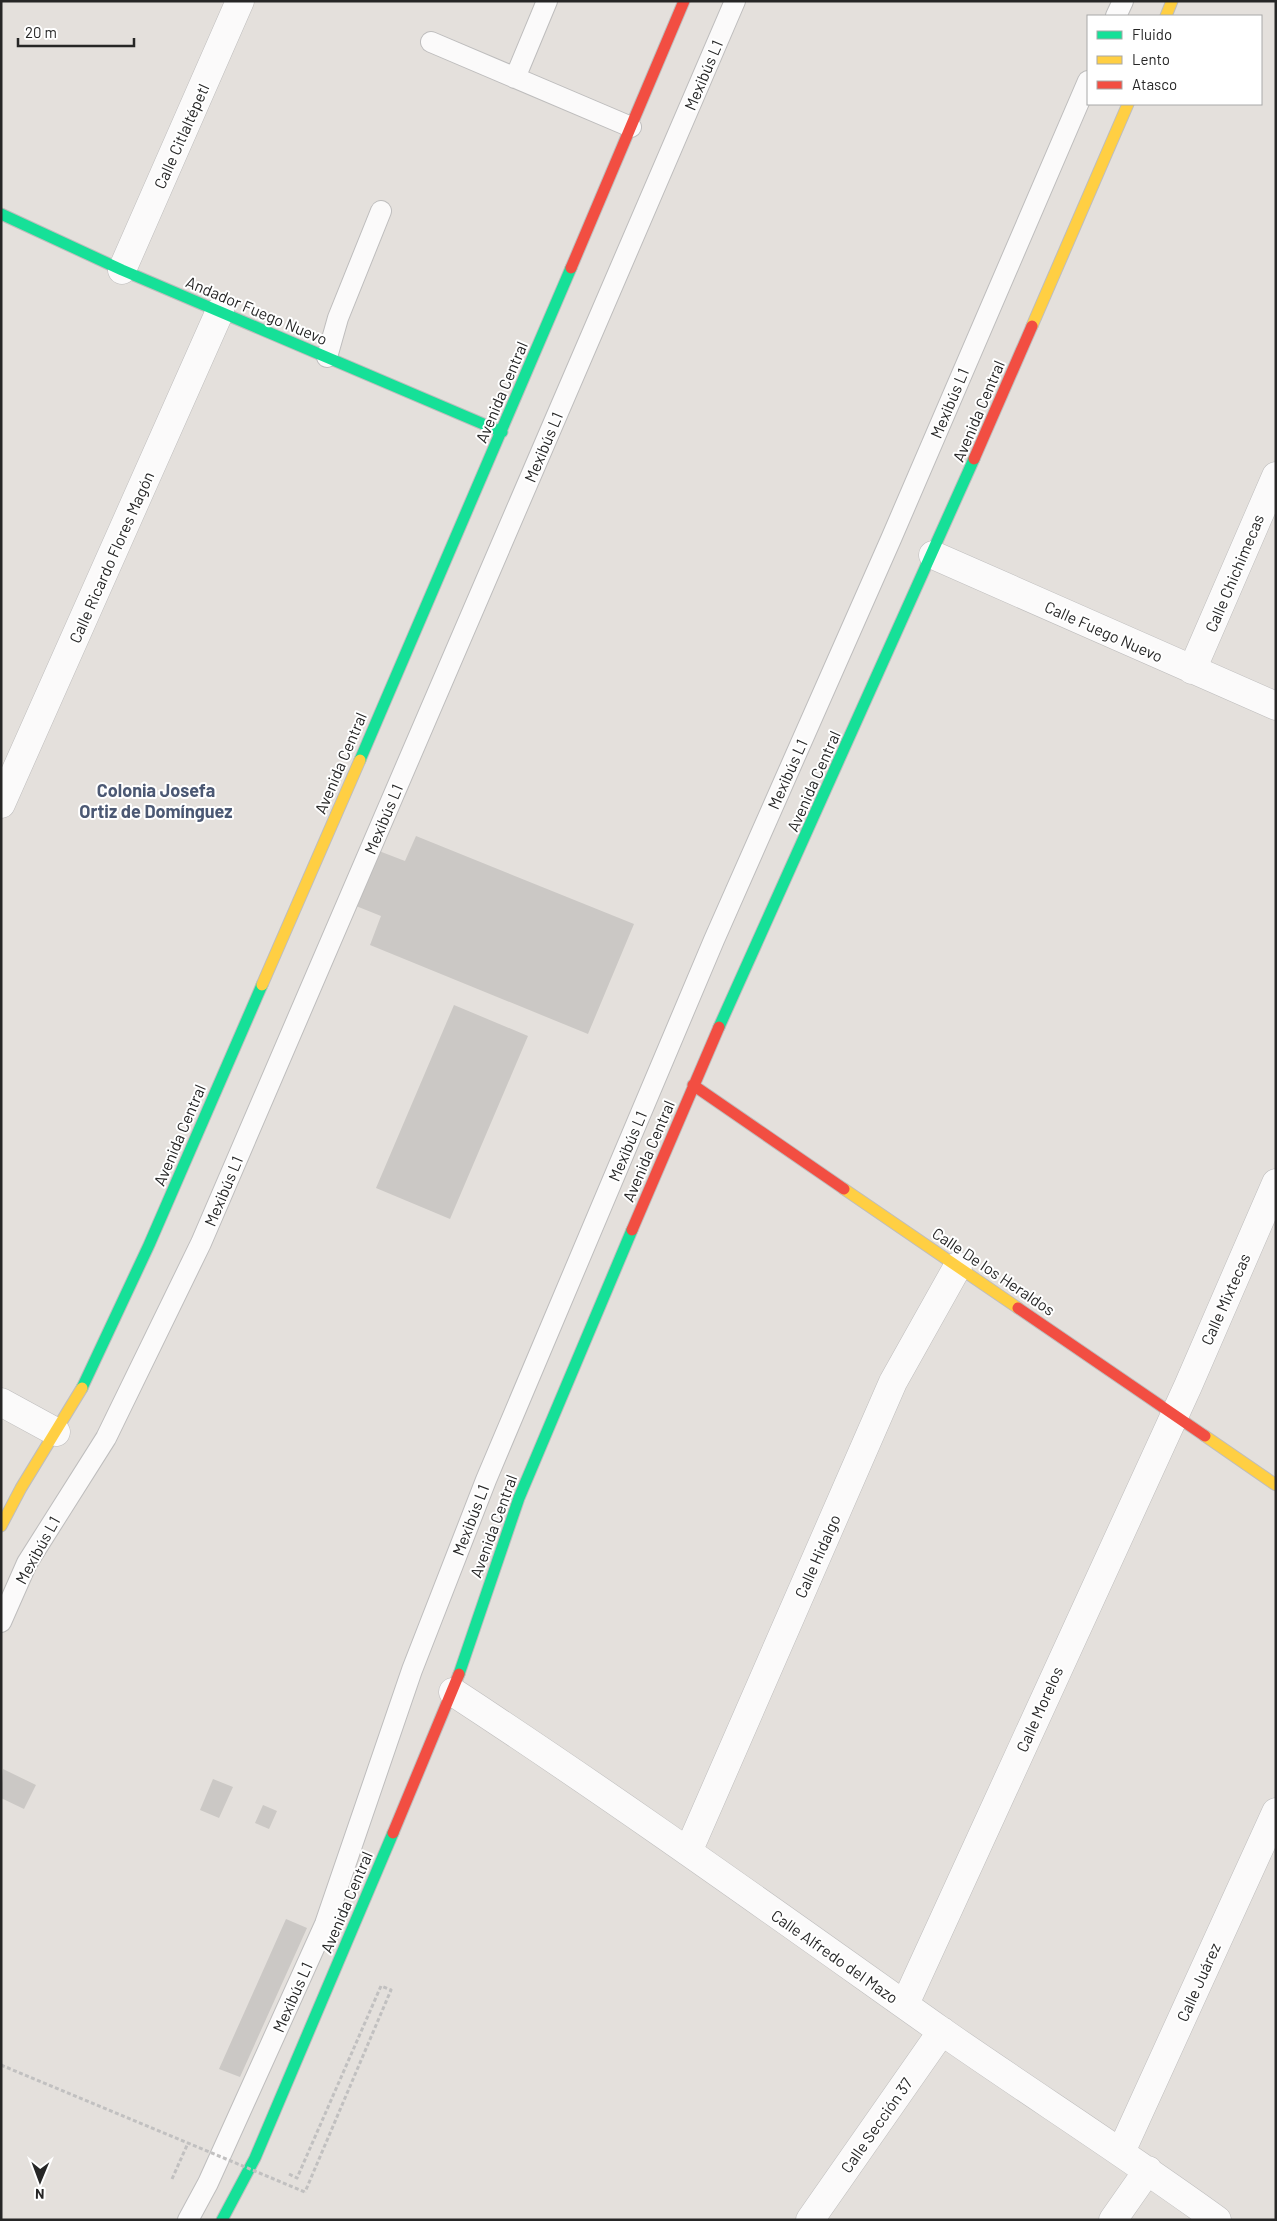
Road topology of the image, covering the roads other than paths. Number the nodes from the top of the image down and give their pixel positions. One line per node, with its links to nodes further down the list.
1 (240, 1): 16 (street, Calle Citlaltépetl)
2 (547, 1): 10 (lane)
3 (684, 1): 13 (main road, Avenida Central)
4 (735, 1): 33 (lane, Mexibús L1)
5 (1123, 1): 7 (lane)
6 (1172, 1): 8 (main road)
7 (1116, 15)
8 (1166, 15)
9 (431, 42): 10 (lane)
10 (515, 78): 13 (lane)
11 (1087, 84): 41 (lane, Mexibús L1)
12 (1128, 105): 21 (main road, Avenida Central)
13 (631, 127): 19 (main road, Avenida Central)
14 (381, 211): 18 (lane)
15 (1, 214): 16 (main road, Andador Fuego Nuevo)
16 (122, 270): 17 (main road, Andador Fuego Nuevo)
17 (220, 311): 18 (main road, Andador Fuego Nuevo); 24 (street, Calle Ricardo Flores Magón)
18 (327, 357): 19 (main road, Andador Fuego Nuevo)
19 (502, 432): 30 (main road, Avenida Central)
20 (1276, 476): 22 (street, Calle Chichimecas)
21 (933, 556): 22 (street, Calle Fuego Nuevo); 25 (main road, Avenida Central)
22 (1192, 670): 23 (street, Calle Fuego Nuevo)
23 (1276, 706)
24 (1, 804)
25 (694, 1085): 27 (main road, Calle De los Heraldos); 34 (main road, Avenida Central)
26 (1276, 1183): 29 (street, Calle Mixtecas)
27 (958, 1266): 29 (main road, Calle De los Heraldos); 36 (street, Calle Hidalgo)
28 (1, 1402): 30 (street)
29 (1174, 1414): 31 (main road, Calle De los Heraldos); 37 (street, Calle Morelos)
30 (56, 1432): 32 (main road, Avenida Central)
31 (1276, 1485)
32 (1, 1526)
33 (1, 1622)
34 (453, 1692): 36 (street, Calle Alfredo del Mazo); 42 (main road, Avenida Central)
35 (1276, 1812): 39 (street, Calle Juárez)
36 (688, 1852): 37 (street, Calle Alfredo del Mazo)
37 (905, 2004): 38 (street, Calle Alfredo del Mazo)
38 (942, 2031): 39 (street, Calle Alfredo del Mazo); 43 (street, Calle Sección 37)
39 (1121, 2152): 40 (street, Calle Alfredo del Mazo)
40 (1148, 2170): 44 (street); 45 (street, Calle Alfredo del Mazo)
41 (188, 2220)
42 (222, 2220)
43 (810, 2220)
44 (1113, 2220)
45 (1217, 2220)

